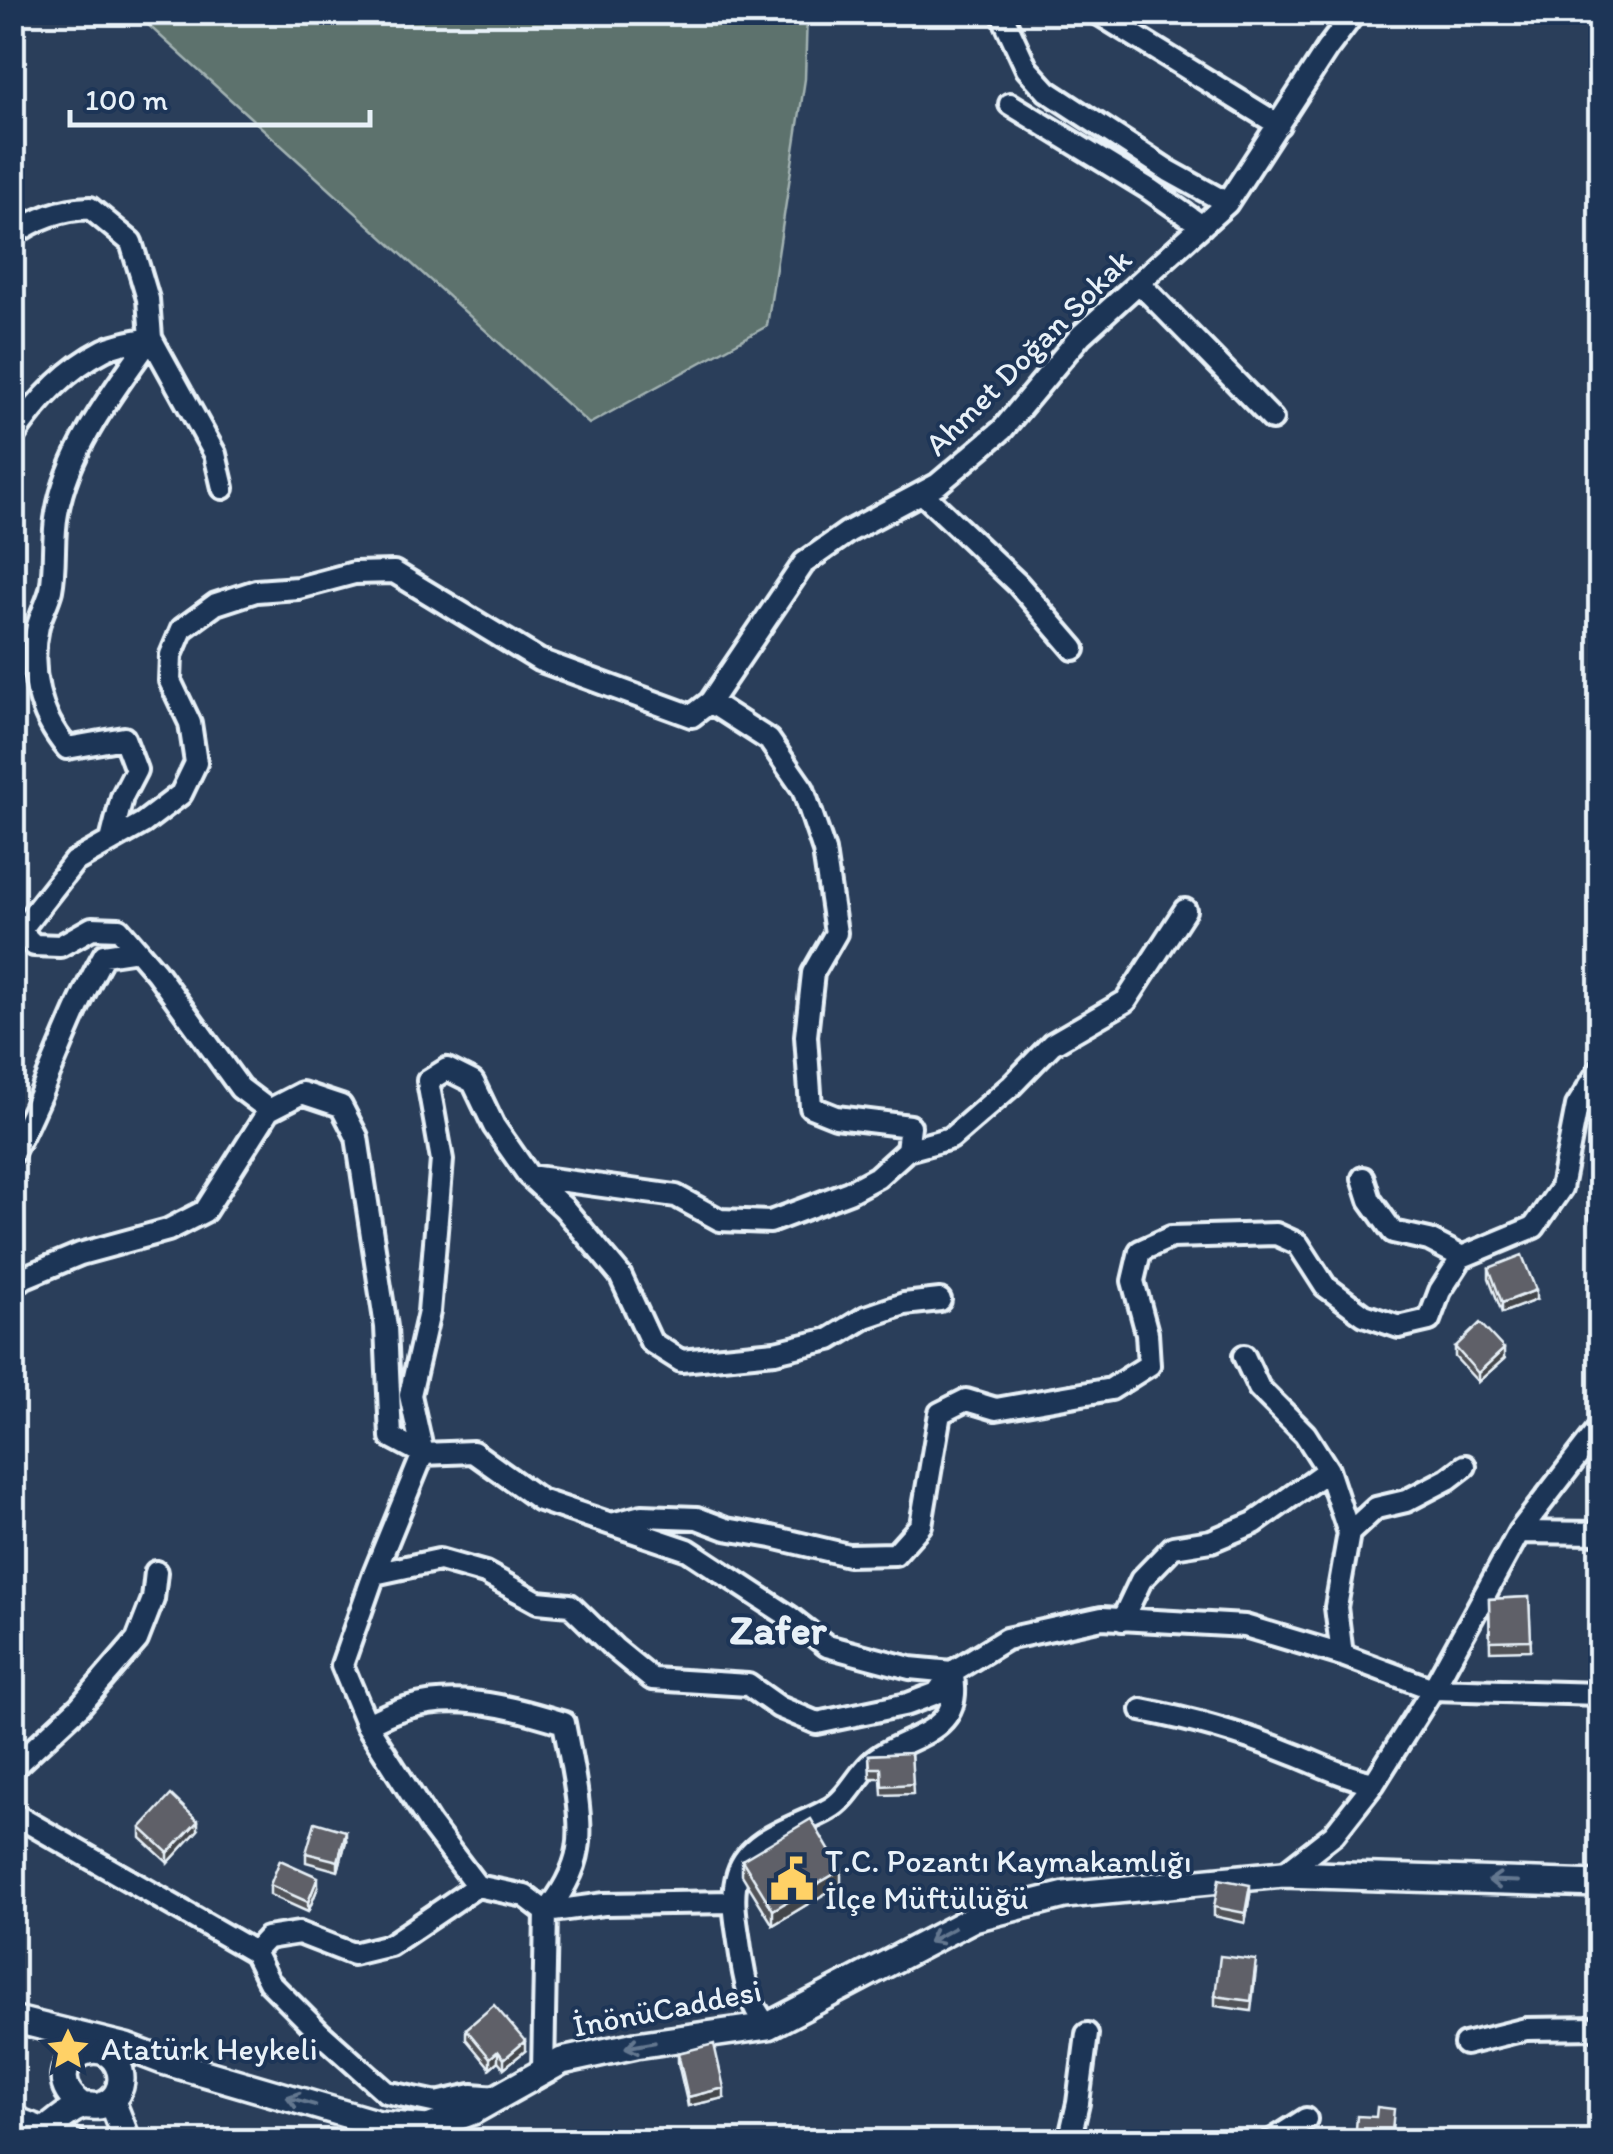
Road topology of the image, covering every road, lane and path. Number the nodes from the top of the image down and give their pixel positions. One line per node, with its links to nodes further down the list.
1 (1005, 12): 6 (street)
2 (1096, 12): 5 (street)
3 (1355, 12): 5 (street, Ahmet Doğan Sokak)
4 (1010, 104): 7 (street)
5 (1279, 125): 6 (street, Ahmet Doğan Sokak)
6 (1227, 204): 7 (street, Ahmet Doğan Sokak)
7 (1202, 226): 9 (street, Ahmet Doğan Sokak)
8 (12, 236): 10 (street)
9 (1139, 282): 11 (street); 14 (street, Ahmet Doğan Sokak)
10 (151, 338): 12 (street); 13 (street); 17 (street)
11 (1272, 419)
12 (12, 438)
13 (223, 488)
14 (922, 492): 15 (street); 16 (street, Ahmet Doğan Sokak)
15 (1074, 650)
16 (710, 702): 17 (street); 23 (street)
17 (111, 841): 19 (street)
18 (1186, 910): 23 (street)
19 (15, 931): 20 (street)
20 (137, 950): 22 (street); 24 (street)
21 (1600, 1069): 27 (street)
22 (269, 1110): 28 (street); 32 (street)
23 (907, 1150): 25 (street)
24 (12, 1154)
25 (528, 1176): 29 (street); 32 (street)
26 (1362, 1178): 27 (street)
27 (1462, 1257): 35 (street)
28 (12, 1288)
29 (940, 1300)
30 (1244, 1356): 34 (street)
31 (1600, 1427): 36 (street)
32 (423, 1454): 35 (street); 40 (street)
33 (1465, 1466): 37 (street)
34 (1328, 1470): 37 (street); 41 (street)
35 (610, 1525): 43 (street)
36 (1519, 1532): 38 (street); 44 (street)
37 (1349, 1533): 42 (street)
38 (1600, 1533)
39 (156, 1572): 48 (street)
40 (374, 1574): 43 (street); 47 (street)
41 (1122, 1620): 42 (street); 43 (street)
42 (1342, 1655): 44 (street)
43 (952, 1672): 54 (street)
44 (1434, 1690): 45 (street); 49 (street)
45 (1600, 1694)
46 (1142, 1710): 49 (street)
47 (367, 1725): 53 (street); 55 (street)
48 (12, 1769)
49 (1374, 1783): 51 (street)
50 (12, 1813): 56 (street)
51 (1283, 1874): 52 (main road, İnönüCaddesi, one-way to 51); 58 (main road, İnönüCaddesi, one-way to 58)
52 (1600, 1884)
53 (477, 1886): 55 (street); 56 (street)
54 (734, 1902): 55 (street); 58 (street)
55 (546, 1912): 65 (street)
56 (254, 1952): 67 (street)
57 (12, 2019): 59 (main road, İnönüCaddesi)
58 (768, 2026): 65 (main road, İnönüCaddesi, one-way to 65)
59 (47, 2028): 63 (main road); 64 (main road, İnönüCaddesi)
60 (1600, 2028): 62 (street)
61 (1087, 2034): 75 (street)
62 (1466, 2044)
63 (74, 2056): 66 (main road); 69 (main road)
64 (163, 2062): 66 (main road); 67 (main road, İnönüCaddesi, one-way to 64)
65 (542, 2072): 67 (main road, İnönüCaddesi)
66 (121, 2074): 68 (main road)
67 (498, 2097)
68 (112, 2101): 69 (main road); 74 (main road)
69 (82, 2106): 72 (main road)
70 (12, 2119): 72 (main road)
71 (1306, 2119): 76 (street)
72 (44, 2131): 73 (main road)
73 (73, 2142)
74 (128, 2142)
75 (1069, 2142)
76 (1270, 2142)

